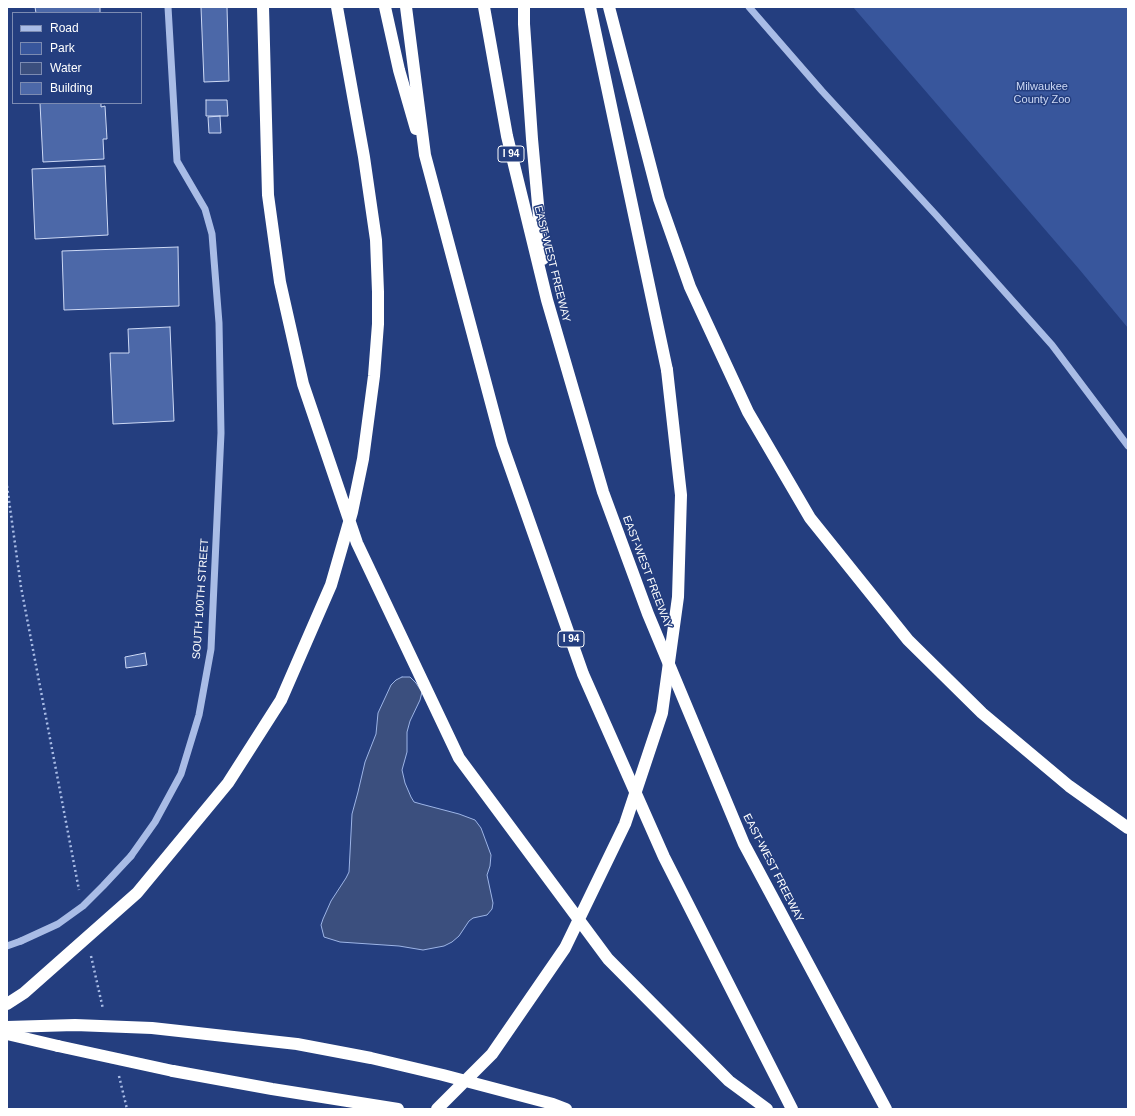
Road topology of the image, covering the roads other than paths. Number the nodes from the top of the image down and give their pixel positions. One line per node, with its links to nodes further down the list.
1 (168, 7): 15 (street, SOUTH 100TH STREET, bridge)
2 (263, 7): 23 (highway, bridge)
3 (337, 7): 16 (highway, bridge)
4 (385, 7): 11 (highway)
5 (406, 7): 11 (highway, I 94)
6 (484, 7): 12 (highway, EAST-WEST FREEWAY / I 94)
7 (524, 7): 12 (highway)
8 (590, 7): 21 (highway, bridge)
9 (609, 7): 14 (highway)
10 (749, 7): 13 (street)
11 (425, 155): 24 (highway, I 94)
12 (547, 300): 19 (highway, EAST-WEST FREEWAY / I 94)
13 (1128, 446)
14 (1128, 828)
15 (7, 946)
16 (7, 1004)
17 (7, 1027): 22 (highway, bridge)
18 (7, 1034): 20 (highway, bridge)
19 (872, 1085): 25 (highway, EAST-WEST FREEWAY / I 94); 26 (highway)
20 (398, 1109)
21 (437, 1109)
22 (566, 1109)
23 (767, 1109)
24 (792, 1109)
25 (886, 1109)
26 (890, 1109)

